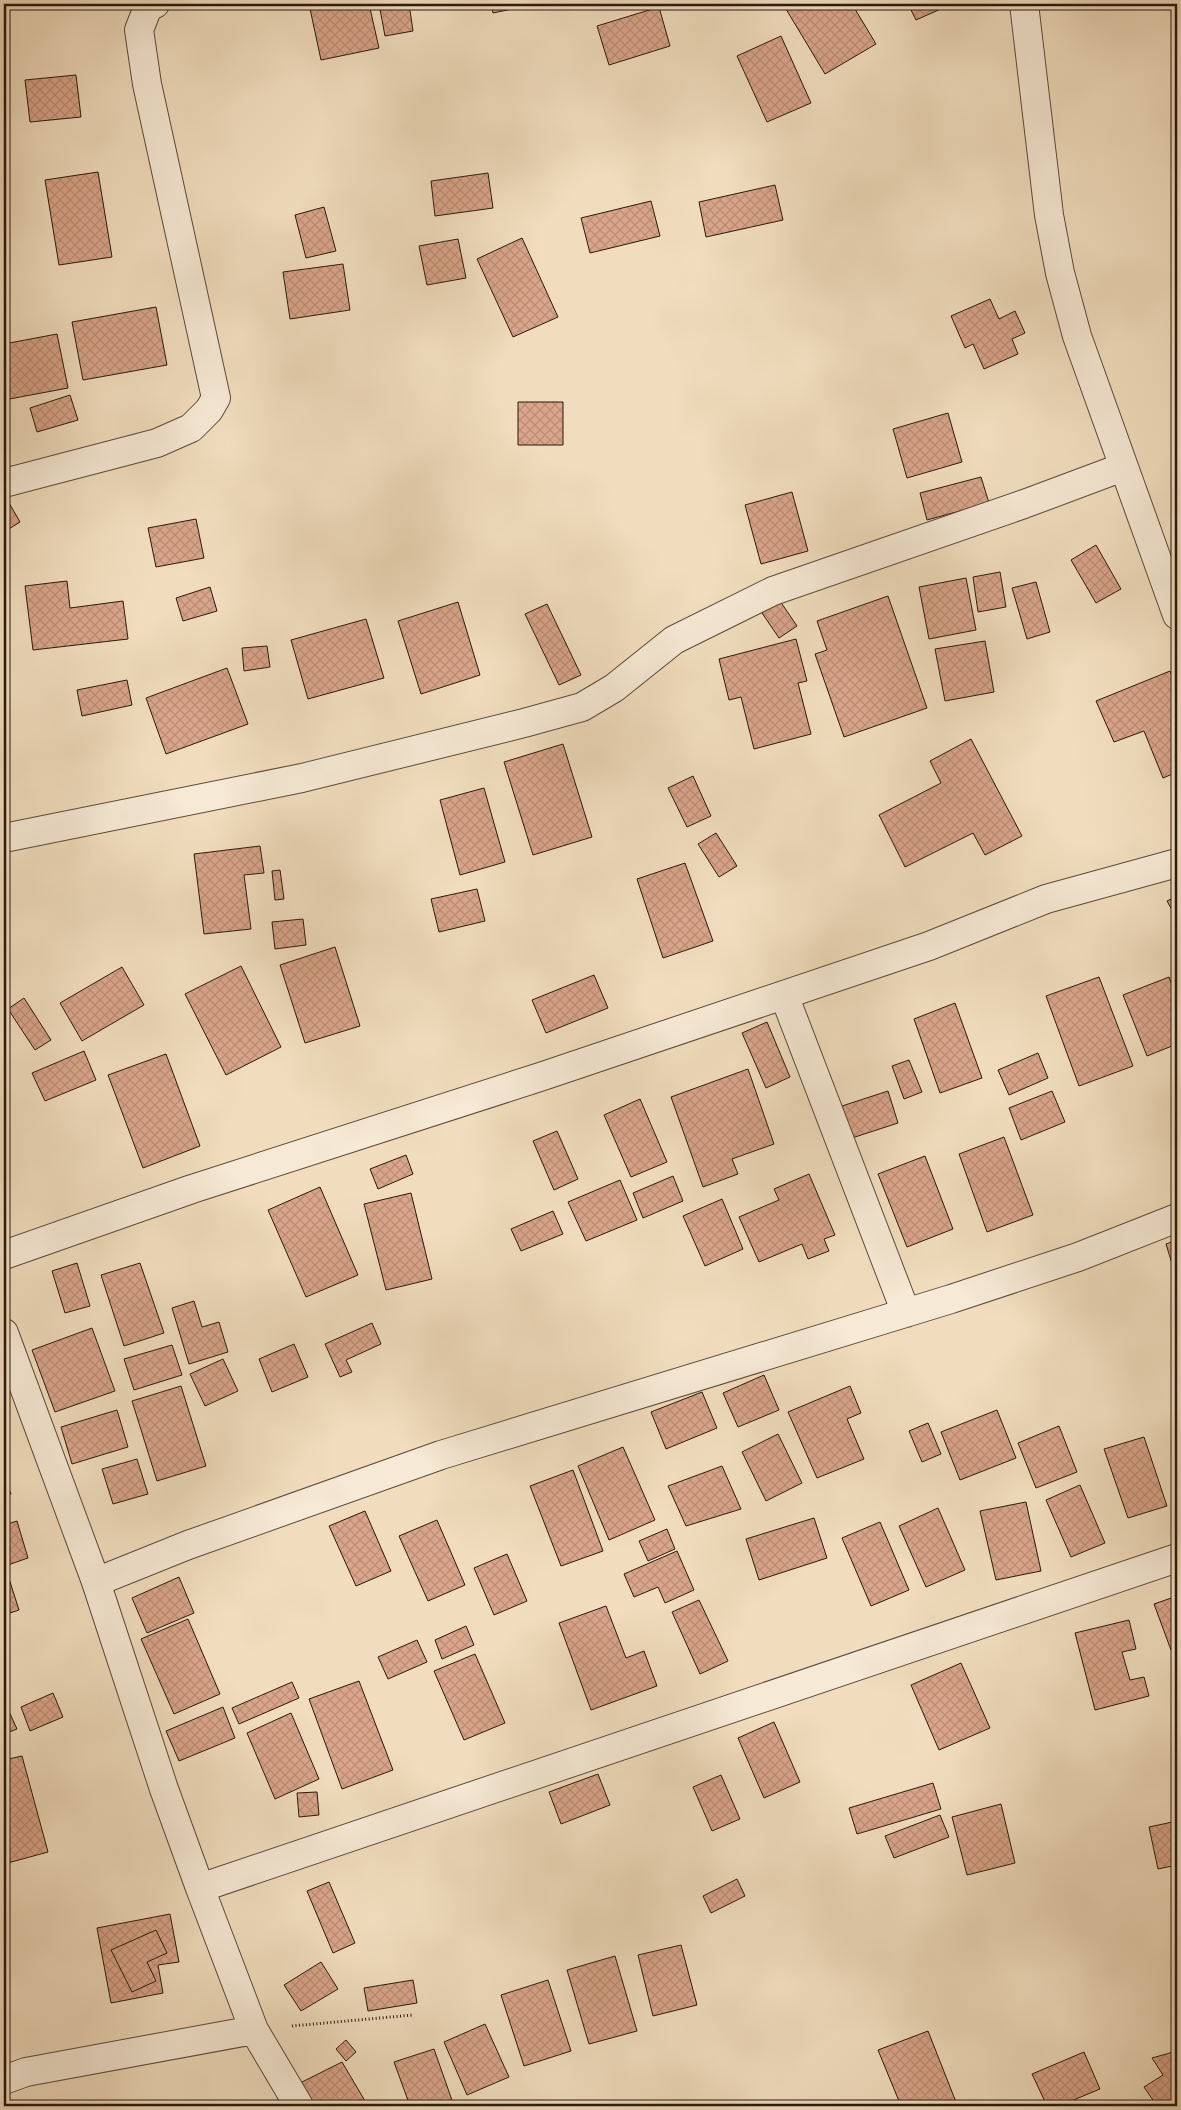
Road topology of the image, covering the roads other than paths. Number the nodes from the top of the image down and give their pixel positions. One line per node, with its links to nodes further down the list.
1 (155, 4): 4 (street)
2 (1024, 4): 3 (street)
3 (1123, 467): 5 (street); 6 (street)
4 (4, 483)
5 (1177, 615)
6 (4, 838)
7 (1177, 864): 8 (street)
8 (784, 995): 10 (street); 11 (street)
9 (1177, 1218): 11 (street)
10 (4, 1255)
11 (906, 1313): 14 (street)
12 (4, 1333): 14 (street)
13 (1177, 1558): 15 (street)
14 (96, 1582): 15 (street)
15 (200, 1888): 16 (street)
16 (254, 2030): 17 (street); 18 (street)
17 (4, 2080)
18 (299, 2106)

